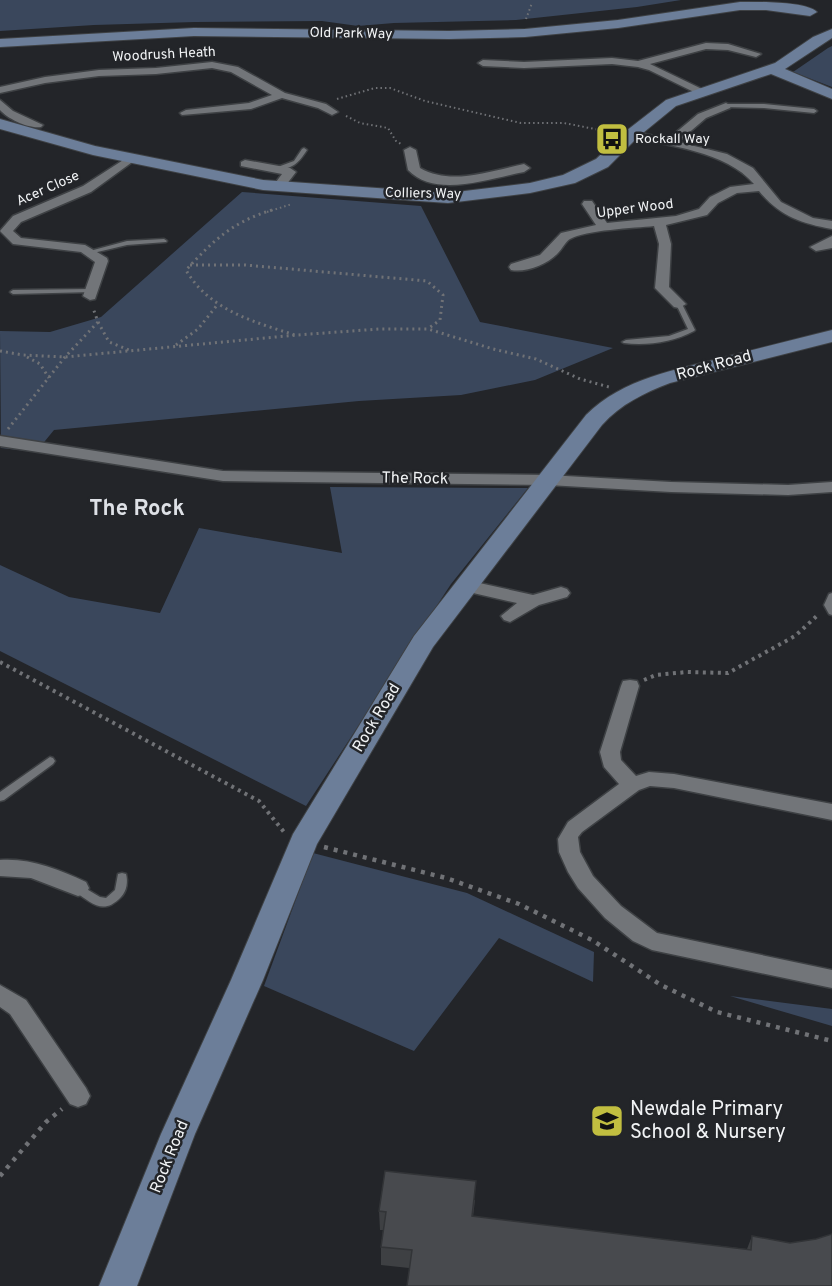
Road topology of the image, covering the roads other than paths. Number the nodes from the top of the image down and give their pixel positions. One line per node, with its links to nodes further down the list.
1 (733, 0): 3 (street, Old Park Way)
2 (789, 0): 4 (street)
3 (701, 11): 4 (street, Old Park Way); 6 (street, Old Park Way)
4 (816, 14): 5 (street, Colliers Way)
5 (826, 35): 10 (street, Colliers Way)
6 (0, 43)
7 (756, 54): 9 (street)
8 (483, 63): 9 (street)
9 (638, 64): 12 (street)
10 (772, 69): 12 (street, Colliers Way); 13 (street)
11 (0, 90): 14 (street, Woodrush Heath)
12 (700, 92): 22 (street, Colliers Way)
13 (832, 94)
14 (281, 95): 17 (street, Woodrush Heath); 19 (street)
15 (0, 103): 21 (street)
16 (726, 106): 18 (lane); 23 (street)
17 (330, 107)
18 (814, 111)
19 (186, 113)
20 (0, 124): 26 (street, Colliers Way)
21 (37, 125)
22 (630, 136): 23 (street); 32 (street, Colliers Way)
23 (671, 143): 31 (street)
24 (304, 150): 30 (lane)
25 (410, 150): 29 (street)
26 (132, 158): 30 (street, Colliers Way); 37 (street, Acer Close)
27 (245, 164): 30 (street)
28 (524, 168): 29 (street)
29 (482, 176): 32 (street)
30 (278, 178): 32 (street, Colliers Way)
31 (762, 187): 34 (street, Upper Wood); 35 (street)
32 (498, 193)
33 (588, 204): 36 (street)
34 (659, 222): 36 (street, Upper Wood); 45 (street)
35 (832, 225)
36 (604, 227): 42 (street, Upper Wood)
37 (6, 239): 41 (street, Acer Close)
38 (832, 240): 40 (street)
39 (164, 241): 41 (lane)
40 (816, 247)
41 (89, 252): 44 (street)
42 (516, 267)
43 (13, 292): 44 (lane)
44 (91, 293)
45 (679, 304): 47 (lane)
46 (832, 336): 49 (street, Rock Road)
47 (626, 342)
48 (4, 436): 49 (street, The Rock)
49 (548, 480): 50 (street, The Rock); 51 (street, Rock Road)
50 (832, 487)
51 (466, 586): 54 (street); 68 (street, Rock Road)
52 (561, 593): 54 (street)
53 (832, 596): 55 (lane)
54 (533, 601): 56 (street)
55 (830, 609)
56 (510, 616)
57 (630, 686): 59 (street)
58 (50, 761): 60 (lane)
59 (632, 785): 61 (street); 65 (street)
60 (0, 797)
61 (832, 812)
62 (0, 868): 64 (street)
63 (122, 877): 64 (lane)
64 (78, 888)
65 (832, 979)
66 (0, 994): 67 (street)
67 (78, 1096)
68 (118, 1286)

